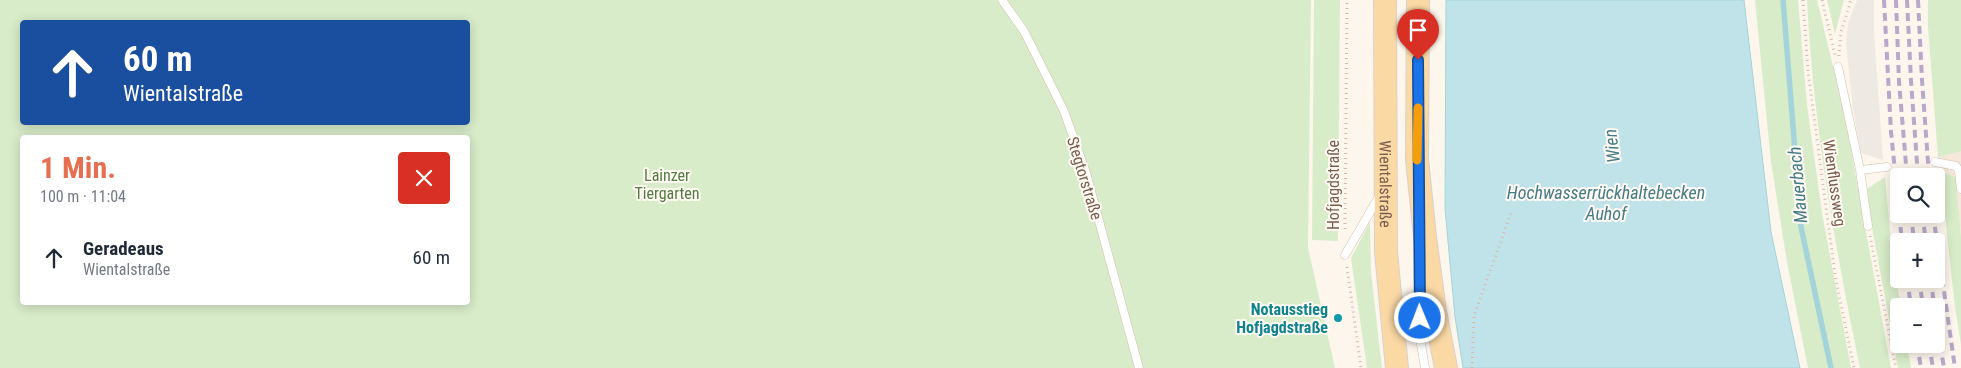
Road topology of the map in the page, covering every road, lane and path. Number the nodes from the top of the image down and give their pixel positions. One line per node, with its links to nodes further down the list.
1 (1002, 0): 18 (lane, Stegtorstraße)
2 (1347, 0): 17 (path, Hofjagdstraße)
3 (1385, 0): 13 (main road, Wientalstraße)
4 (1418, 0): 9 (main road, Wientalstraße)
5 (1803, 0): 24 (path, Wienflussweg)
6 (1822, 0): 8 (path)
7 (1851, 0): 8 (path)
8 (1838, 67): 12 (lane)
9 (1417, 160): 21 (lane); 22 (main road, Wientalstraße)
10 (1935, 162): 14 (lane)
11 (1887, 167): 12 (lane)
12 (1860, 170): 16 (lane)
13 (1384, 187): 17 (lane); 20 (main road, Wientalstraße)
14 (1961, 189)
15 (1511, 213): 23 (path)
16 (1868, 226): 25 (path)
17 (1345, 255): 19 (path, Hofjagdstraße)
18 (1139, 368)
19 (1361, 368)
20 (1397, 368)
21 (1425, 368)
22 (1446, 368)
23 (1472, 368)
24 (1854, 368)
25 (1896, 368)

